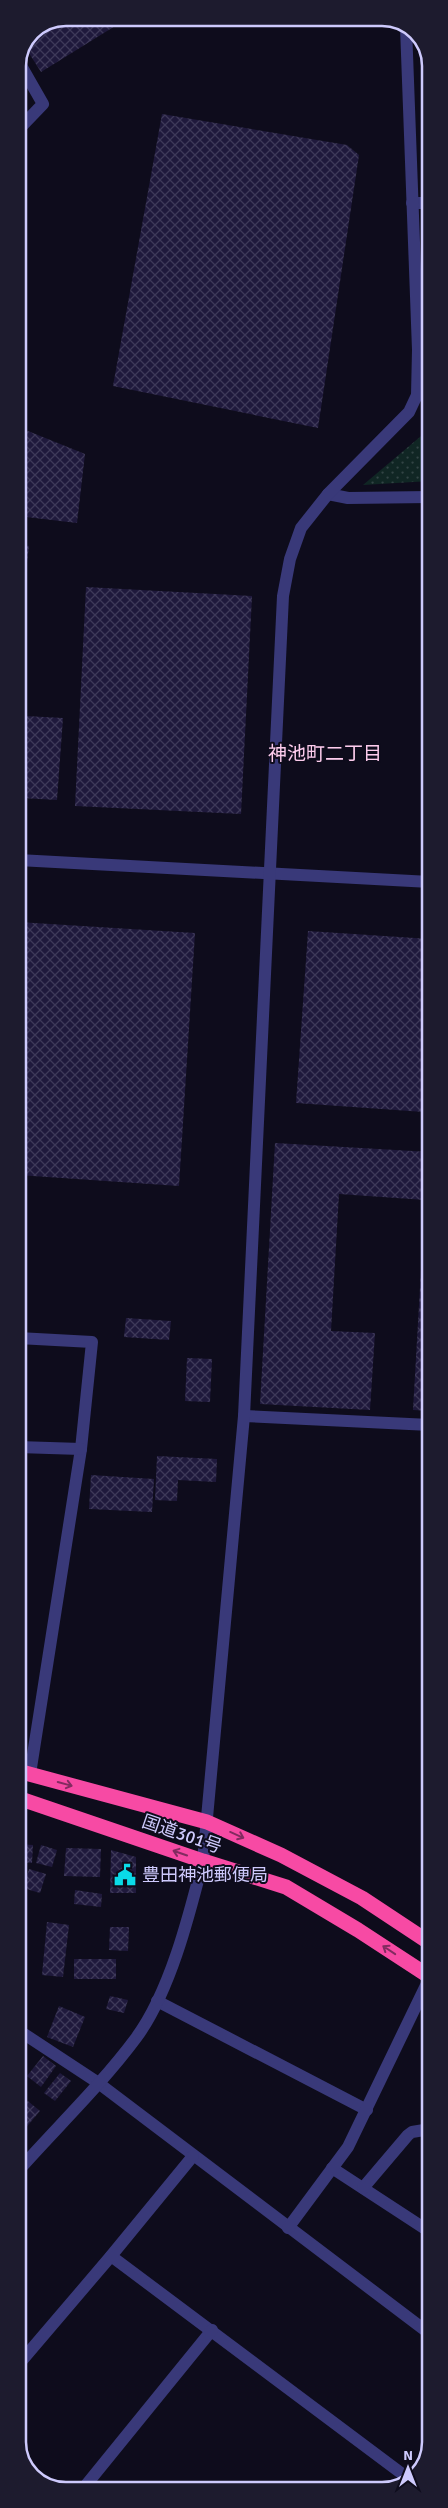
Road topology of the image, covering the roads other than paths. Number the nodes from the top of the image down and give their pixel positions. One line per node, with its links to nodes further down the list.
1 (406, 35): 4 (street)
2 (26, 75): 3 (street)
3 (26, 121)
4 (412, 203): 5 (street); 6 (street)
5 (421, 203)
6 (421, 315)
7 (421, 368): 8 (street)
8 (328, 494): 9 (street); 11 (street)
9 (421, 497)
10 (26, 860): 11 (street)
11 (269, 874): 12 (street); 14 (street)
12 (421, 882)
13 (27, 1338): 17 (street)
14 (244, 1416): 15 (street); 21 (street)
15 (422, 1426)
16 (27, 1447): 17 (street)
17 (81, 1449): 18 (street)
18 (27, 1758)
19 (27, 1774): 21 (highway, 国道301号, one-way to 21)
20 (27, 1801): 22 (highway, 国道301号, one-way to 20)
21 (207, 1822): 22 (street); 23 (highway, 国道301号, one-way to 23)
22 (203, 1861): 24 (highway, 国道301号, one-way to 22); 26 (street)
23 (422, 1938)
24 (422, 1972)
25 (422, 1994): 29 (street)
26 (157, 2001): 28 (street); 29 (street)
27 (27, 2036): 28 (street)
28 (97, 2082): 31 (street); 32 (street)
29 (367, 2110): 33 (street)
30 (422, 2130): 34 (street)
31 (193, 2156): 36 (street); 37 (street)
32 (27, 2161)
33 (332, 2168): 34 (street); 36 (street)
34 (364, 2188): 35 (street)
35 (422, 2227)
36 (288, 2228): 38 (street)
37 (111, 2256): 39 (street); 40 (street)
38 (422, 2328)
39 (212, 2330): 41 (street); 42 (street)
40 (27, 2354)
41 (404, 2475)
42 (89, 2482)

